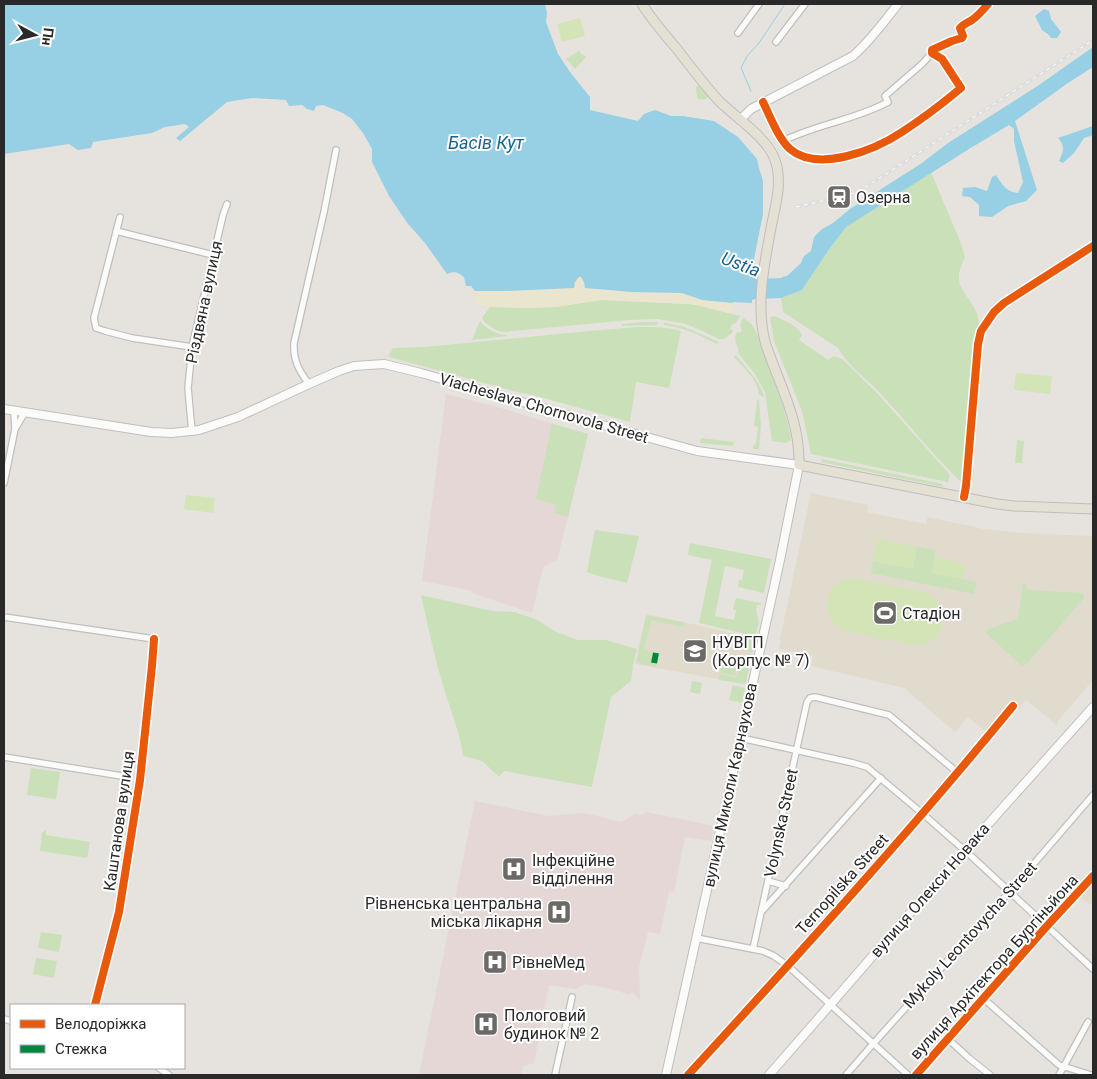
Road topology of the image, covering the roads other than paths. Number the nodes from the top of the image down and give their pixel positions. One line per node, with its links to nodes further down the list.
1 (642, 4): 10 (main road)
2 (759, 4): 6 (street)
3 (805, 4): 7 (street)
4 (898, 4): 9 (main road)
5 (988, 4): 8 (street)
6 (738, 33)
7 (776, 42)
8 (932, 53): 11 (street); 11 (street)
9 (763, 102): 10 (main road); 11 (street)
10 (740, 120): 25 (main road)
11 (783, 141)
12 (336, 150): 19 (street)
13 (227, 204): 17 (street, Різдвяна вулиця)
14 (120, 217): 15 (street)
15 (116, 231): 17 (street); 18 (street)
16 (1093, 246): 27 (street)
17 (213, 255): 18 (street, Різдвяна вулиця)
18 (192, 347): 24 (street, Різдвяна вулиця)
19 (309, 384): 24 (main road, Viacheslava Chornovola Street); 25 (main road, Viacheslava Chornovola Street)
20 (4, 409): 21 (main road, Viacheslava Chornovola Street)
21 (14, 411): 22 (main road, Viacheslava Chornovola Street); 23 (street)
22 (25, 412): 23 (street); 24 (main road, Viacheslava Chornovola Street)
23 (15, 429): 26 (street)
24 (192, 432)
25 (799, 465): 27 (main road, Viacheslava Chornovola Street); 32 (main road, вулиця Миколи Карнаухова)
26 (4, 483)
27 (964, 498): 28 (main road, Viacheslava Chornovola Street)
28 (1093, 509)
29 (4, 617): 53 (street, Каштанова вулиця)
30 (1013, 706): 35 (street, Ternopilska Street)
31 (1093, 707): 40 (main road, вулиця Олекси Новака)
32 (741, 738): 33 (street); 47 (main road, вулиця Миколи Карнаухова)
33 (797, 750): 35 (street, Volynska Street); 37 (street); 42 (street, Volynska Street)
34 (4, 757): 36 (street)
35 (958, 773): 39 (street, Ternopilska Street)
36 (128, 777)
37 (882, 778): 39 (street); 43 (street)
38 (1093, 795): 44 (street, Mykoly Leontovycha Street)
39 (923, 814): 40 (street); 49 (street, Ternopilska Street)
40 (965, 850): 44 (street); 54 (main road, вулиця Олекси Новака)
41 (1093, 876): 46 (street, вулиця Архітектора Бургіньйона)
42 (768, 881): 43 (street); 45 (street, Volynska Street)
43 (786, 886): 45 (street)
44 (1009, 892): 46 (street); 57 (street, Mykoly Leontovycha Street)
45 (762, 912): 48 (street, Volynska Street)
46 (1046, 927): 50 (street); 52 (street, вулиця Архітектора Бургіньйона)
47 (696, 938): 48 (street); 60 (main road, вулиця Миколи Карнаухова)
48 (753, 949): 49 (street)
49 (788, 966): 54 (street); 61 (street, Ternopilska Street)
50 (1093, 970)
51 (572, 997): 59 (street)
52 (984, 999): 56 (street, вулиця Архітектора Бургіньйона); 58 (street)
53 (95, 1004)
54 (830, 1005): 57 (street); 62 (main road, вулиця Олекси Новака)
55 (1088, 1022): 58 (street)
56 (948, 1039): 65 (street, вулиця Архітектора Бургіньйона); 66 (street)
57 (873, 1044): 63 (street, Mykoly Leontovycha Street); 64 (street)
58 (1064, 1067): 67 (street); 68 (street)
59 (555, 1075)
60 (666, 1075)
61 (688, 1075)
62 (769, 1075)
63 (846, 1075)
64 (908, 1075)
65 (916, 1075)
66 (990, 1075)
67 (1059, 1075)
68 (1091, 1075)

